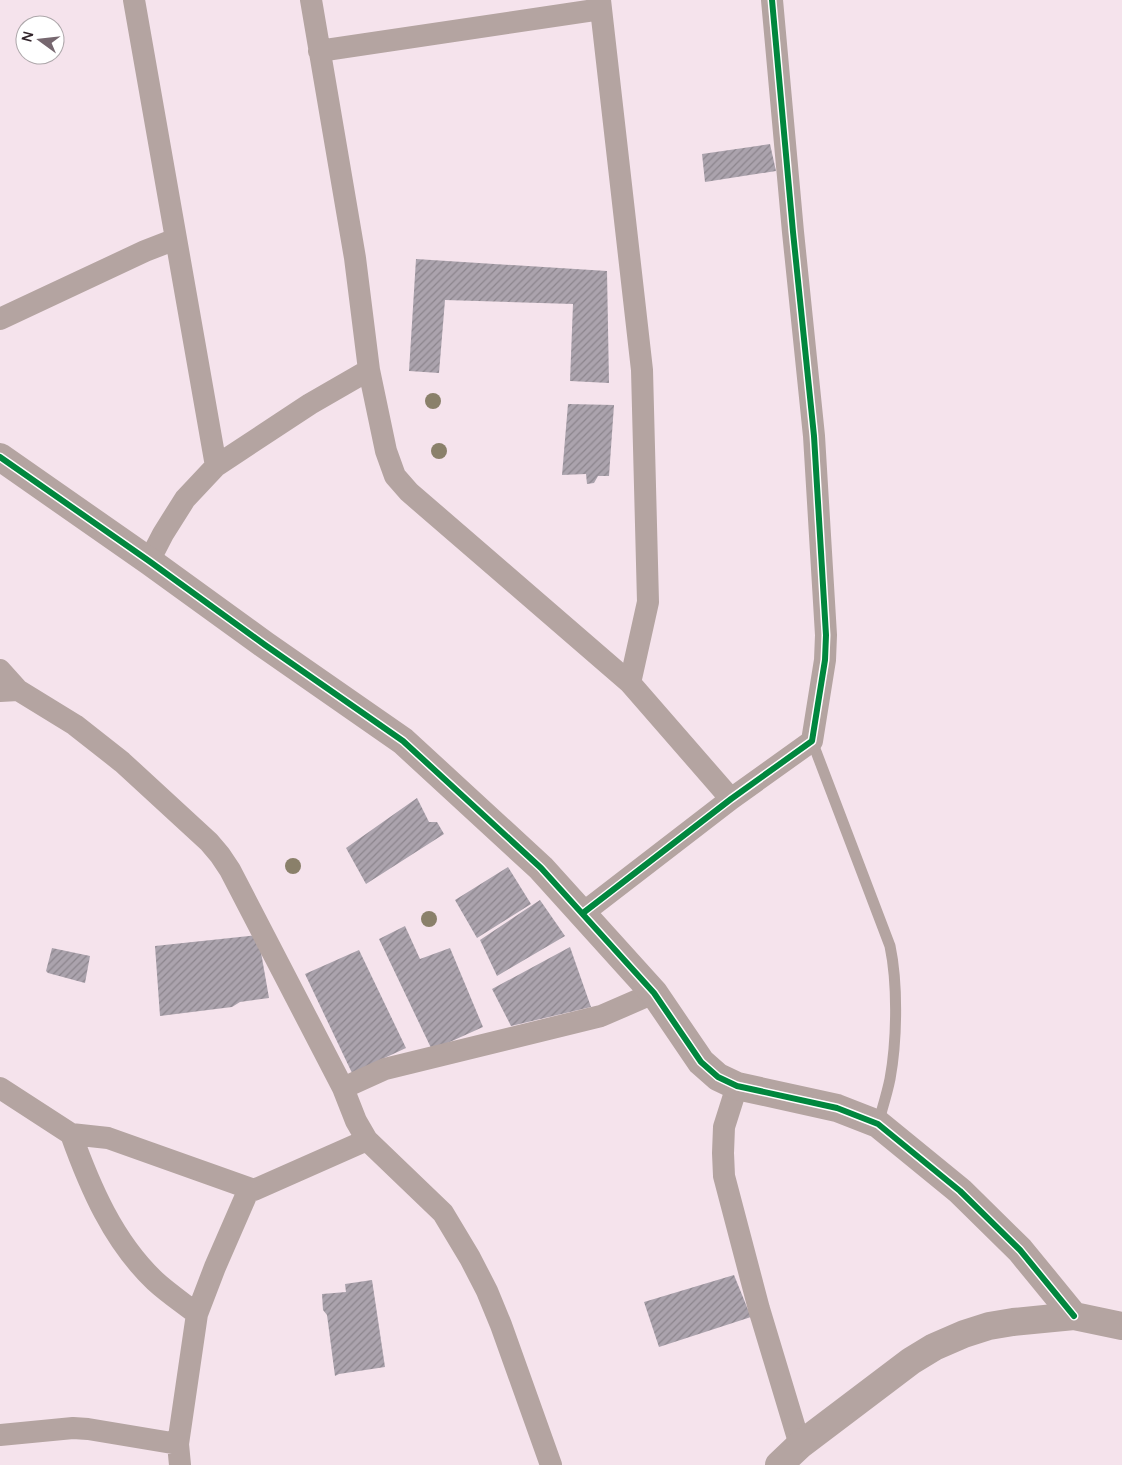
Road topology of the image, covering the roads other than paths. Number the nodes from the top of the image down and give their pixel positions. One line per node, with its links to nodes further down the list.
1 (134, 0): 6 (street)
2 (310, 0): 5 (street)
3 (772, 0): 15 (street)
4 (601, 5): 5 (street); 13 (street)
5 (319, 51): 8 (street)
6 (176, 239): 7 (street); 10 (street)
7 (0, 319)
8 (369, 370): 10 (street); 13 (street)
9 (0, 458): 11 (street)
10 (216, 466): 11 (street)
11 (149, 562): 17 (street)
12 (0, 670): 14 (street)
13 (630, 683): 16 (street)
14 (9, 690): 21 (street)
15 (812, 741): 16 (street); 22 (lane)
16 (732, 800): 17 (street)
17 (583, 913): 18 (street)
18 (654, 993): 19 (street); 21 (street)
19 (737, 1086): 22 (street); 30 (street)
20 (0, 1088): 23 (street)
21 (343, 1088): 24 (street)
22 (878, 1124): 27 (street)
23 (71, 1134): 25 (street); 26 (street)
24 (367, 1140): 25 (street); 32 (street)
25 (249, 1189): 26 (street)
26 (197, 1314): 31 (street)
27 (1074, 1316): 28 (street); 30 (street)
28 (1120, 1330)
29 (0, 1435): 31 (street)
30 (800, 1445): 33 (street)
31 (179, 1454)
32 (551, 1465)
33 (779, 1465)

